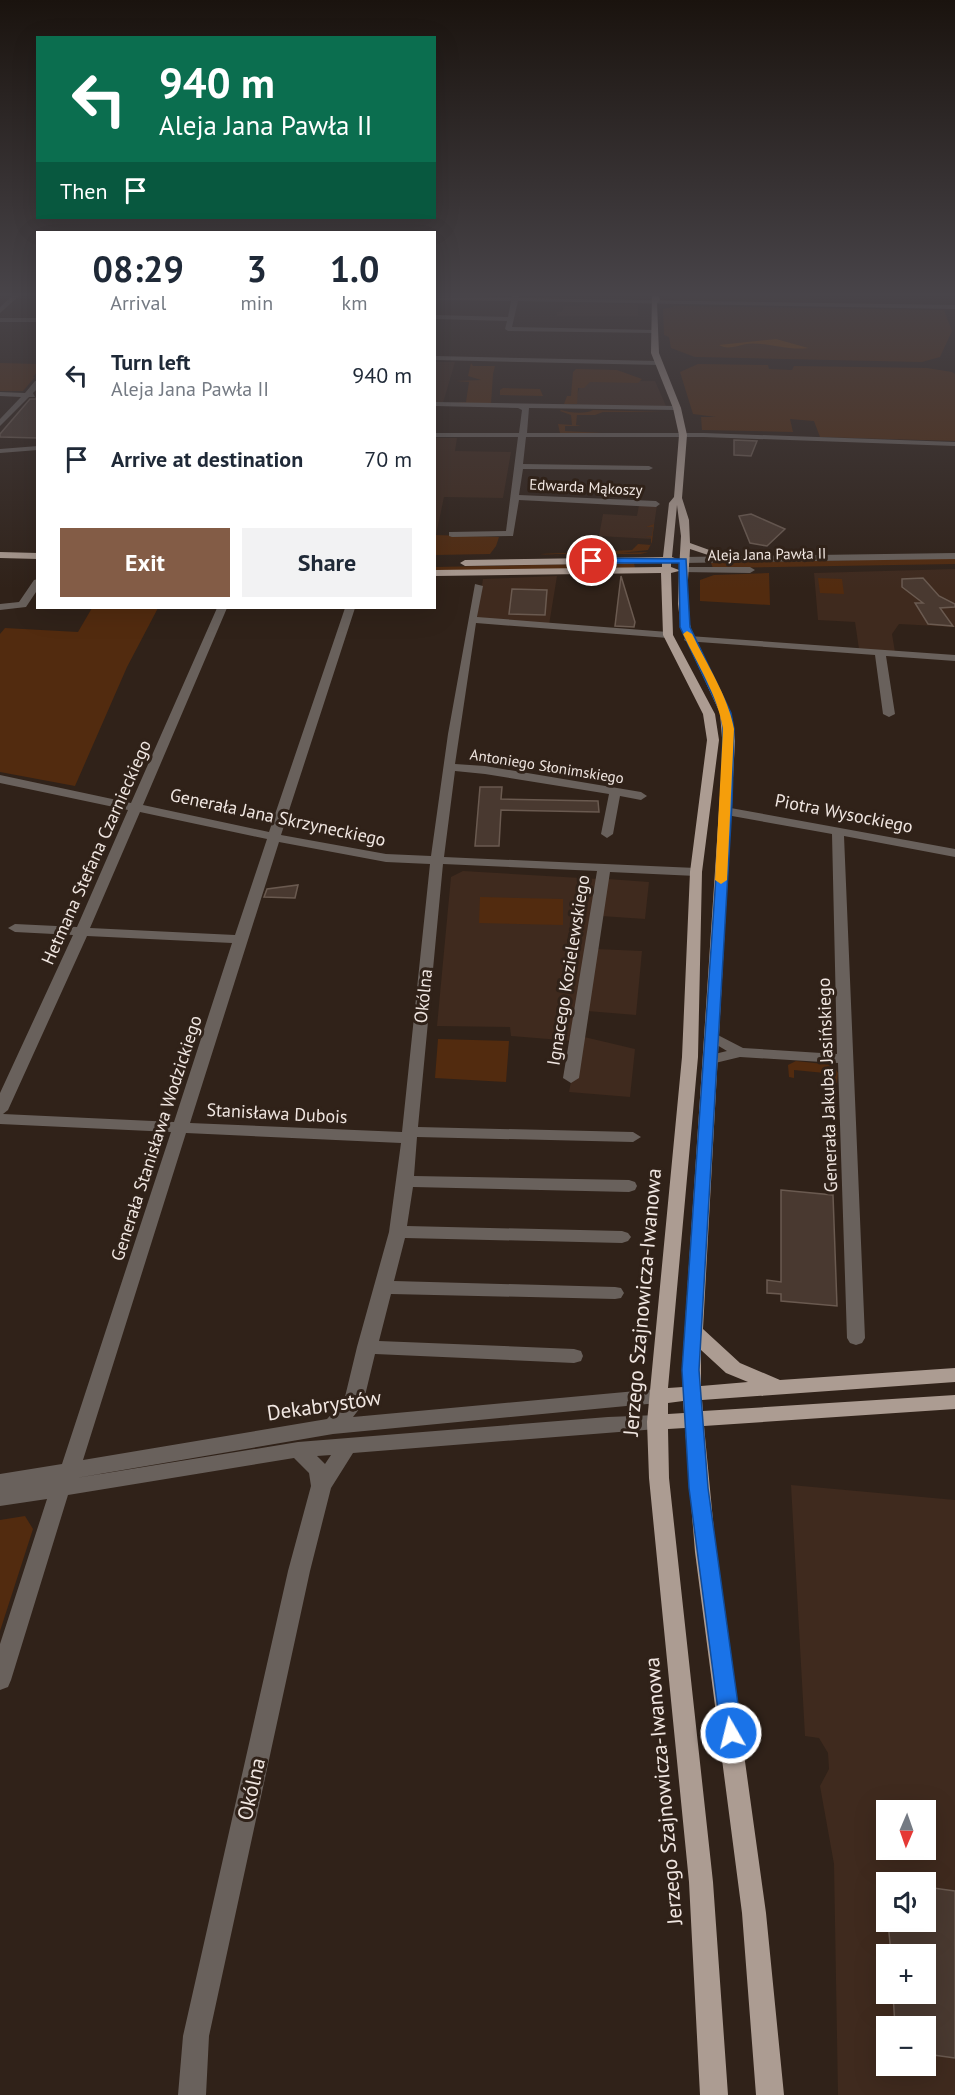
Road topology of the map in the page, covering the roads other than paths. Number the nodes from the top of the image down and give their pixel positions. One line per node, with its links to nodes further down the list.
1 (671, 393): 7 (main road)
2 (0, 394): 3 (street)
3 (27, 394): 4 (street); 8 (street)
4 (36, 395)
5 (436, 404): 6 (street)
6 (521, 406): 7 (street); 10 (street)
7 (677, 408): 11 (main road)
8 (0, 424)
9 (436, 435): 10 (street)
10 (523, 435): 11 (street); 15 (street)
11 (683, 435): 12 (street); 18 (main road)
12 (955, 444)
13 (36, 448): 14 (street)
14 (0, 451)
15 (520, 466): 16 (street); 17 (street)
16 (649, 468)
17 (516, 497): 19 (street, Edwarda Mąkoszy); 20 (street)
18 (678, 498): 21 (main road); 28 (main road, Jerzego Szajnowicza-Iwanowa)
19 (656, 504)
20 (452, 534)
21 (685, 544): 25 (main road); 29 (main road)
22 (0, 555): 23 (main road)
23 (36, 556)
24 (955, 556): 25 (street, Aleja Jana Pawła II)
25 (732, 560): 29 (street, Aleja Jana Pawła II)
26 (436, 563): 28 (main road, Aleja Jana Pawła II)
27 (0, 565): 30 (main road)
28 (667, 565): 29 (main road, Aleja Jana Pawła II); 32 (main road, Aleja Jana Pawła II); 39 (main road, Jerzego Szajnowicza-Iwanowa)
29 (683, 565): 31 (street, Aleja Jana Pawła II); 40 (main road)
30 (36, 566)
31 (955, 566)
32 (436, 573)
33 (36, 583): 35 (street)
34 (478, 586): 38 (street, Okólna)
35 (0, 607)
36 (222, 609): 48 (street, Hetmana Stefana Czarnieckiego)
37 (350, 609): 52 (street, Generała Stanisława Wodzickiego)
38 (472, 620): 39 (street); 44 (street, Okólna)
39 (668, 635): 56 (main road, Jerzego Szajnowicza-Iwanowa)
40 (689, 639): 41 (street); 49 (main road)
41 (880, 652): 42 (street); 43 (street)
42 (955, 658)
43 (889, 714)
44 (449, 767): 46 (street, Antoniego Słonimskiego); 54 (street, Okólna)
45 (0, 778): 48 (street, Generała Jana Skrzyneckiego)
46 (615, 792): 47 (street, Antoniego Słonimskiego); 51 (street)
47 (641, 796)
48 (137, 806): 52 (street, Generała Jana Skrzyneckiego); 58 (street, Hetmana Stefana Czarnieckiego)
49 (725, 811): 50 (street, Piotra Wysockiego); 60 (main road)
50 (838, 830): 53 (street, Piotra Wysockiego); 63 (street, Generała Jakuba Jasińskiego)
51 (607, 834)
52 (274, 837): 54 (street, Generała Jana Skrzyneckiego); 59 (street, Generała Stanisława Wodzickiego)
53 (955, 853)
54 (435, 862): 55 (street, Generała Jana Skrzyneckiego); 68 (street, Okólna)
55 (604, 869): 56 (street, Generała Jana Skrzyneckiego); 64 (street, Ignacego Kozielewskiego)
56 (696, 872): 83 (main road, Jerzego Szajnowicza-Iwanowa)
57 (15, 928): 58 (street)
58 (82, 931): 59 (street); 65 (street, Hetmana Stefana Czarnieckiego)
59 (240, 939): 67 (street, Generała Stanisława Wodzickiego)
60 (712, 1036): 61 (street); 62 (main road)
61 (740, 1052): 62 (street); 63 (street)
62 (711, 1059): 76 (main road)
63 (846, 1059): 77 (street, Generała Jakuba Jasińskiego)
64 (571, 1078)
65 (0, 1110)
66 (0, 1119): 67 (street, Stanisława Dubois)
67 (180, 1128): 68 (street, Stanisława Dubois); 92 (street, Generała Stanisława Wodzickiego)
68 (409, 1135): 69 (street, Stanisława Dubois); 70 (street, Okólna)
69 (633, 1137)
70 (405, 1180): 71 (street); 72 (street, Okólna)
71 (629, 1186)
72 (398, 1232): 73 (street); 74 (street, Okólna)
73 (622, 1237)
74 (384, 1287): 75 (street); 78 (street, Okólna)
75 (615, 1293)
76 (694, 1331): 81 (main road); 82 (main road)
77 (856, 1338)
78 (366, 1347): 79 (street); 85 (street, Okólna)
79 (574, 1356)
80 (955, 1374): 81 (main road)
81 (778, 1387): 82 (main road)
82 (692, 1394): 83 (main road); 87 (main road)
83 (658, 1396): 86 (street, Dekabrystów); 88 (main road, Jerzego Szajnowicza-Iwanowa)
84 (955, 1402): 87 (main road)
85 (352, 1404): 86 (street); 89 (street, Okólna)
86 (376, 1421): 89 (street, Dekabrystów)
87 (693, 1421): 88 (main road); 99 (main road)
88 (657, 1422): 90 (street, Dekabrystów); 98 (main road, Jerzego Szajnowicza-Iwanowa)
89 (333, 1426): 92 (street, Dekabrystów)
90 (348, 1446): 91 (street, Dekabrystów); 94 (street, Okólna)
91 (298, 1450): 92 (street, Dekabrystów); 94 (street)
92 (65, 1480): 93 (street, Dekabrystów); 95 (street, Dekabrystów); 96 (street, Generała Stanisława Wodzickiego)
93 (0, 1482)
94 (321, 1486): 97 (street, Okólna)
95 (0, 1498)
96 (0, 1680)
97 (192, 2095)
98 (714, 2095)
99 (770, 2095)

